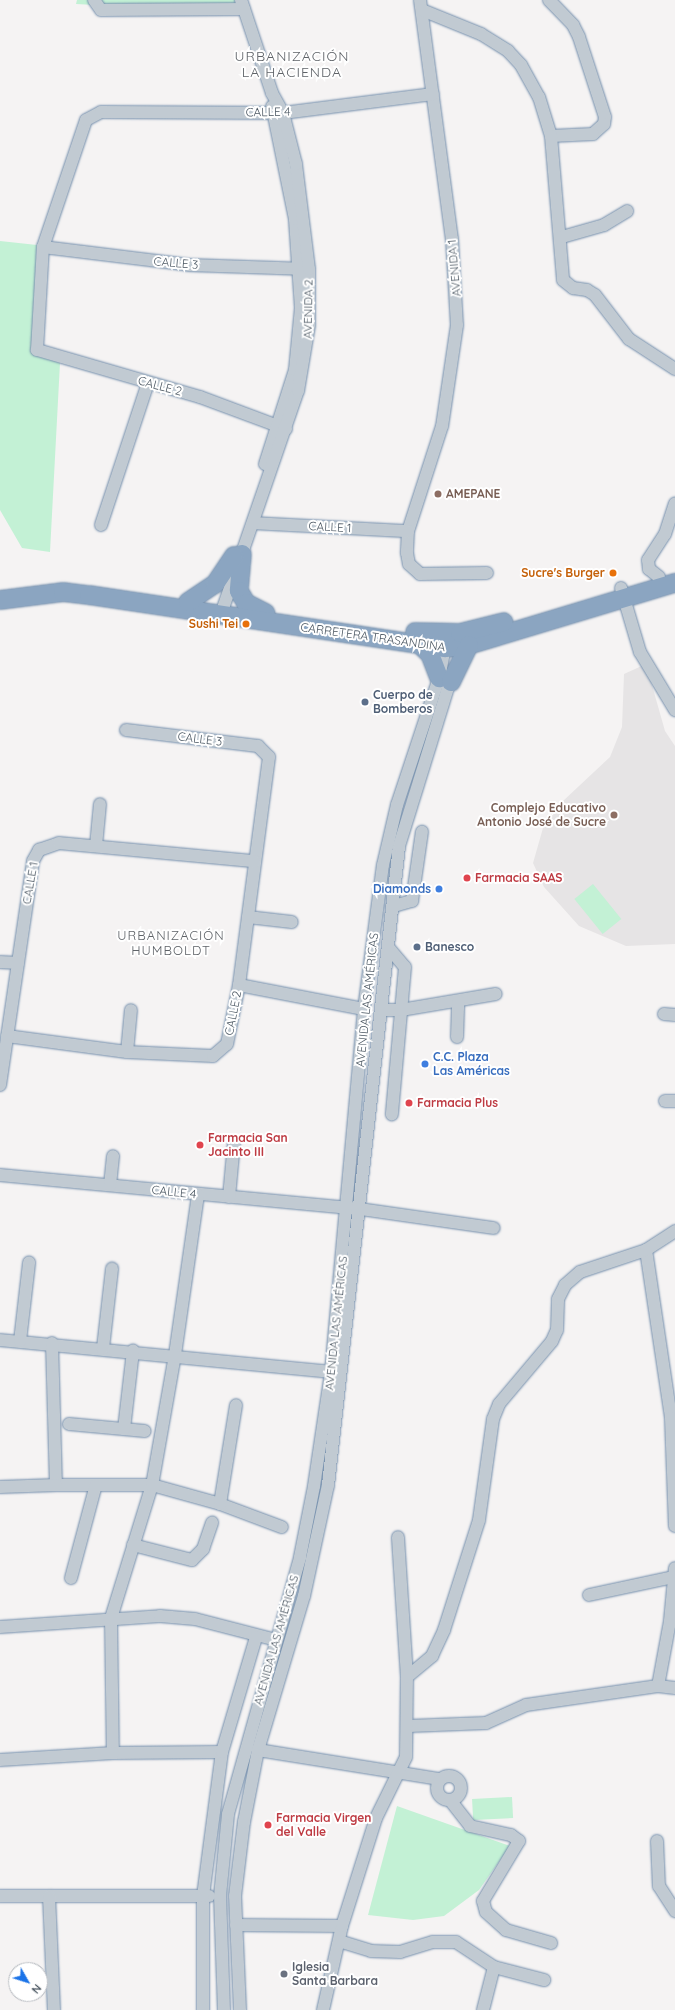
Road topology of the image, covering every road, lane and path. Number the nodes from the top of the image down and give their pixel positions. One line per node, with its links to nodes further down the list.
1 (94, 0): 3 (street)
2 (549, 0): 7 (street)
3 (243, 4): 6 (street)
4 (421, 5): 5 (street, AVENIDA 1); 7 (street)
5 (433, 94): 6 (street, CALLE 4); 18 (street, AVENIDA 1)
6 (278, 113): 10 (street, CALLE 4); 11 (street)
7 (551, 136): 9 (street)
8 (626, 212): 9 (street)
9 (562, 237): 12 (street)
10 (43, 247): 11 (street, CALLE 3); 13 (street, CALLE 2)
11 (305, 269): 14 (street)
12 (675, 369)
13 (148, 383): 14 (street, CALLE 2); 17 (street)
14 (282, 428): 16 (street); 19 (street)
15 (675, 504): 21 (street)
16 (253, 522): 18 (street, CALLE 1); 19 (street)
17 (101, 525)
18 (408, 531): 20 (street, AVENIDA 1)
19 (238, 555): 25 (highway); 26 (street); 27 (highway)
20 (487, 573)
21 (670, 578): 22 (highway, CARRETERA TRASANDINA)
22 (622, 592): 28 (highway, CARRETERA TRASANDINA); 31 (street)
23 (89, 595): 24 (highway, CARRETERA TRASANDINA); 25 (highway, CARRETERA TRASANDINA); 26 (highway, CARRETERA TRASANDINA)
24 (0, 600)
25 (188, 602): 26 (highway, CARRETERA TRASANDINA)
26 (218, 610): 27 (highway, CARRETERA TRASANDINA); 29 (highway, CARRETERA TRASANDINA)
27 (266, 613): 28 (highway, CARRETERA TRASANDINA)
28 (456, 641): 29 (highway, CARRETERA TRASANDINA); 30 (highway)
29 (418, 643): 30 (highway)
30 (445, 680): 38 (street, AVENIDA LAS AMÉRICAS); 47 (street, AVENIDA LAS AMÉRICAS)
31 (675, 710)
32 (126, 730): 33 (street, CALLE 3)
33 (269, 757): 37 (street, CALLE 2)
34 (100, 804): 36 (street)
35 (422, 832): 38 (street)
36 (96, 846): 37 (street, CALLE 1); 43 (street, CALLE 1)
37 (254, 861): 39 (street, CALLE 2)
38 (394, 906): 41 (street, AVENIDA LAS AMÉRICAS)
39 (248, 918): 40 (street); 44 (street, CALLE 2)
40 (292, 922)
41 (388, 947): 49 (street, AVENIDA LAS AMÉRICAS); 50 (street)
42 (0, 962): 43 (street)
43 (18, 963): 51 (street, CALLE 1)
44 (239, 985): 47 (street); 53 (street, CALLE 2)
45 (496, 994): 46 (street)
46 (458, 1001): 50 (street); 52 (street)
47 (364, 1009): 64 (street, AVENIDA LAS AMÉRICAS)
48 (131, 1010): 53 (street)
49 (381, 1010): 50 (street); 56 (street, AVENIDA LAS AMÉRICAS)
50 (401, 1010): 54 (street)
51 (7, 1036): 53 (street, CALLE 2); 55 (street, CALLE 1)
52 (457, 1037)
53 (127, 1052)
54 (394, 1076): 56 (street); 57 (street)
55 (0, 1077)
56 (374, 1079): 64 (street, AVENIDA LAS AMÉRICAS)
57 (392, 1114)
58 (234, 1143): 63 (street)
59 (113, 1156): 61 (street)
60 (0, 1175): 61 (street, CALLE 4)
61 (110, 1185): 62 (street, CALLE 4)
62 (198, 1195): 63 (street, CALLE 4); 75 (street)
63 (229, 1197): 64 (street, CALLE 4)
64 (354, 1210): 65 (street, CALLE 4); 76 (street, AVENIDA LAS AMÉRICAS); 103 (street, AVENIDA LAS AMÉRICAS)
65 (494, 1228)
66 (675, 1231): 67 (street)
67 (646, 1250): 77 (street); 99 (street)
68 (29, 1263): 71 (street)
69 (112, 1269): 73 (street)
70 (0, 1340): 71 (street)
71 (20, 1341): 72 (street)
72 (52, 1343): 73 (street); 82 (street)
73 (104, 1348): 74 (street)
74 (133, 1351): 75 (street); 80 (street)
75 (175, 1355): 76 (street); 84 (street)
76 (331, 1372): 98 (street, AVENIDA LAS AMÉRICAS)
77 (670, 1384): 88 (street)
78 (236, 1405): 86 (street)
79 (69, 1424): 80 (street)
80 (124, 1429): 81 (street)
81 (145, 1431)
82 (56, 1485): 83 (street); 85 (street)
83 (96, 1485): 84 (street); 93 (street)
84 (152, 1485): 86 (street); 91 (street)
85 (0, 1487)
86 (220, 1504): 89 (street)
87 (212, 1523): 91 (street)
88 (675, 1526)
89 (282, 1527)
90 (398, 1537): 99 (street)
91 (133, 1545): 95 (street)
92 (675, 1573): 94 (street); 100 (street)
93 (71, 1578)
94 (589, 1595)
95 (110, 1618): 96 (street); 97 (street); 105 (street)
96 (0, 1627)
97 (256, 1637): 98 (street); 104 (street)
98 (276, 1640): 114 (street, AVENIDA LAS AMÉRICAS)
99 (407, 1677): 102 (street)
100 (658, 1686): 101 (street); 102 (street)
101 (675, 1688)
102 (409, 1726): 107 (street)
103 (258, 1750): 107 (street); 115 (street, AVENIDA LAS AMÉRICAS)
104 (222, 1752): 105 (street); 113 (street)
105 (113, 1753): 106 (street)
106 (0, 1760)
107 (401, 1770): 108 (street); 118 (street)
108 (440, 1779): 109 (street); 109 (street)
109 (450, 1800): 120 (street)
110 (657, 1841): 116 (street)
111 (0, 1896): 112 (street)
112 (49, 1896): 113 (street); 123 (street)
113 (203, 1896): 114 (street); 124 (street)
114 (220, 1896): 115 (street); 125 (street, AVENIDA LAS AMÉRICAS)
115 (234, 1896): 117 (street, AVENIDA LAS AMÉRICAS)
116 (675, 1911)
117 (236, 1925): 118 (street); 126 (street, AVENIDA LAS AMÉRICAS)
118 (342, 1926): 119 (street)
119 (339, 1941): 121 (street); 127 (street)
120 (550, 1943)
121 (494, 1967): 122 (street); 128 (street)
122 (544, 1980)
123 (54, 2010)
124 (204, 2010)
125 (224, 2010)
126 (240, 2010)
127 (323, 2010)
128 (484, 2010)

